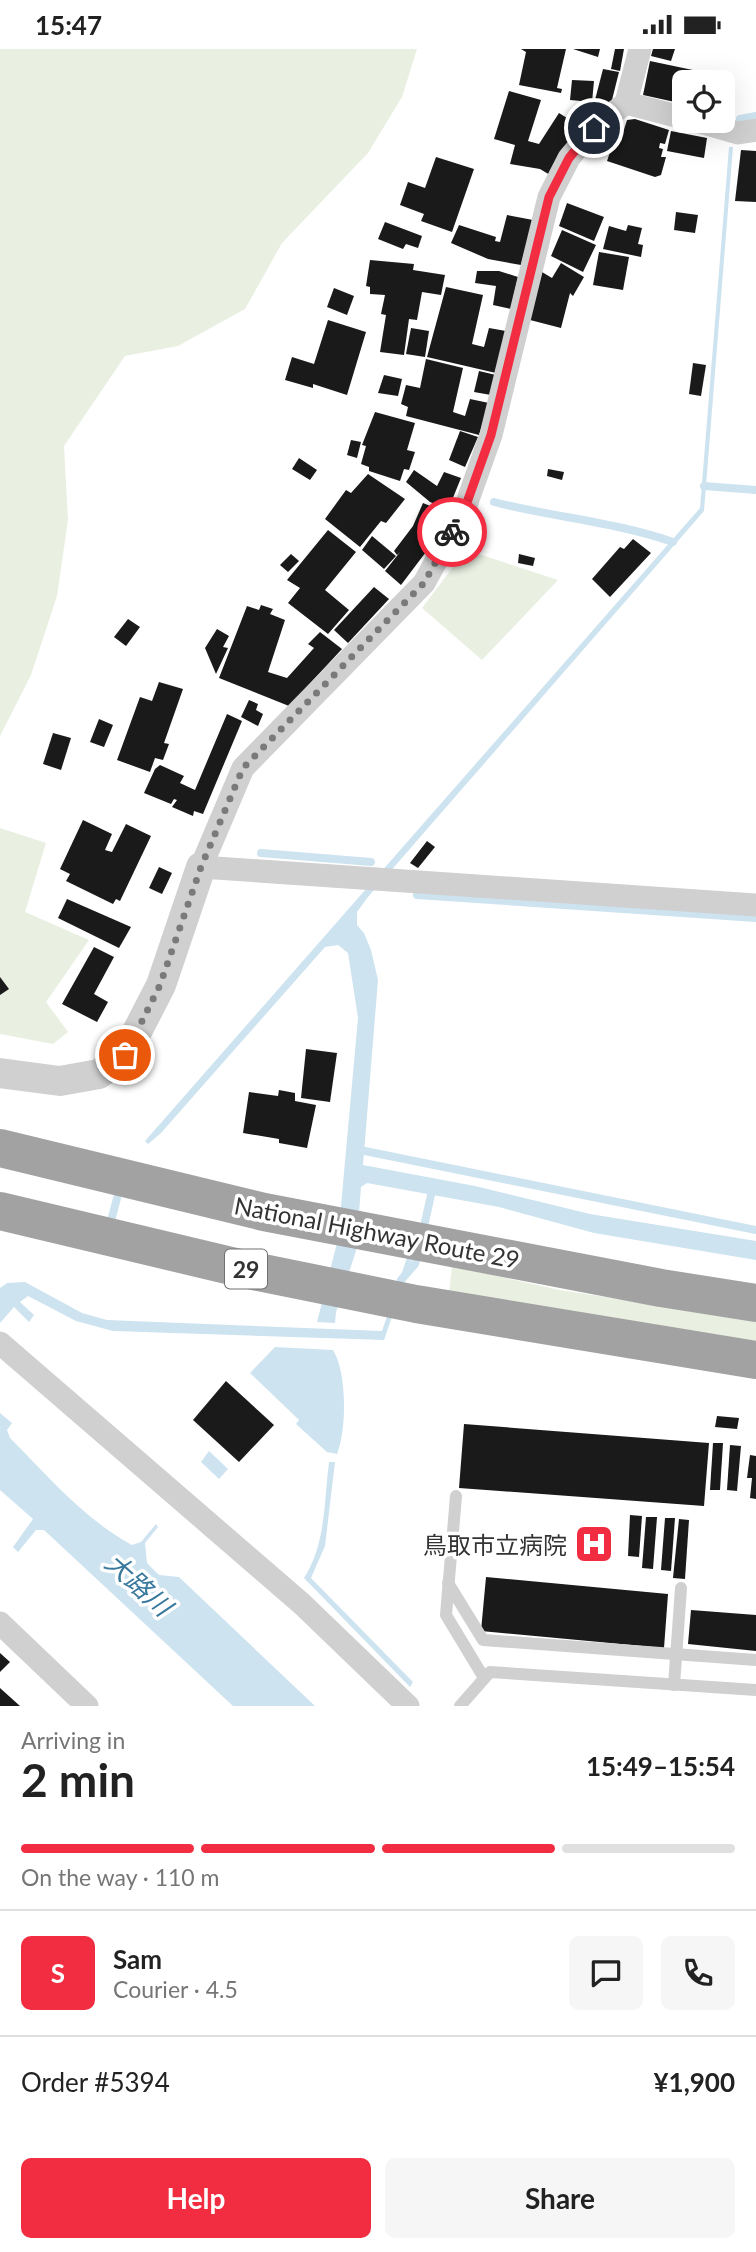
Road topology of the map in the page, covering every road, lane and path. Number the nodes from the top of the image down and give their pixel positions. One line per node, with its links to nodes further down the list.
1 (640, 49): 2 (street)
2 (626, 103): 3 (street); 6 (street)
3 (672, 115)
4 (756, 130): 5 (street)
5 (735, 132)
6 (201, 867): 7 (street); 8 (street)
7 (756, 905)
8 (0, 1073)
9 (0, 1148): 11 (highway, National Highway Route 29 / 29)
10 (0, 1211): 13 (highway, 29)
11 (756, 1303)
12 (0, 1343): 24 (street)
13 (756, 1360)
14 (456, 1496): 15 (lane)
15 (448, 1583): 18 (lane); 20 (lane)
16 (681, 1588): 18 (lane)
17 (0, 1623): 23 (street)
18 (676, 1655): 19 (lane); 21 (lane)
19 (756, 1660)
20 (484, 1678): 21 (lane); 25 (lane)
21 (674, 1685): 22 (lane)
22 (756, 1690)
23 (87, 1706)
24 (408, 1706)
25 (460, 1706)

